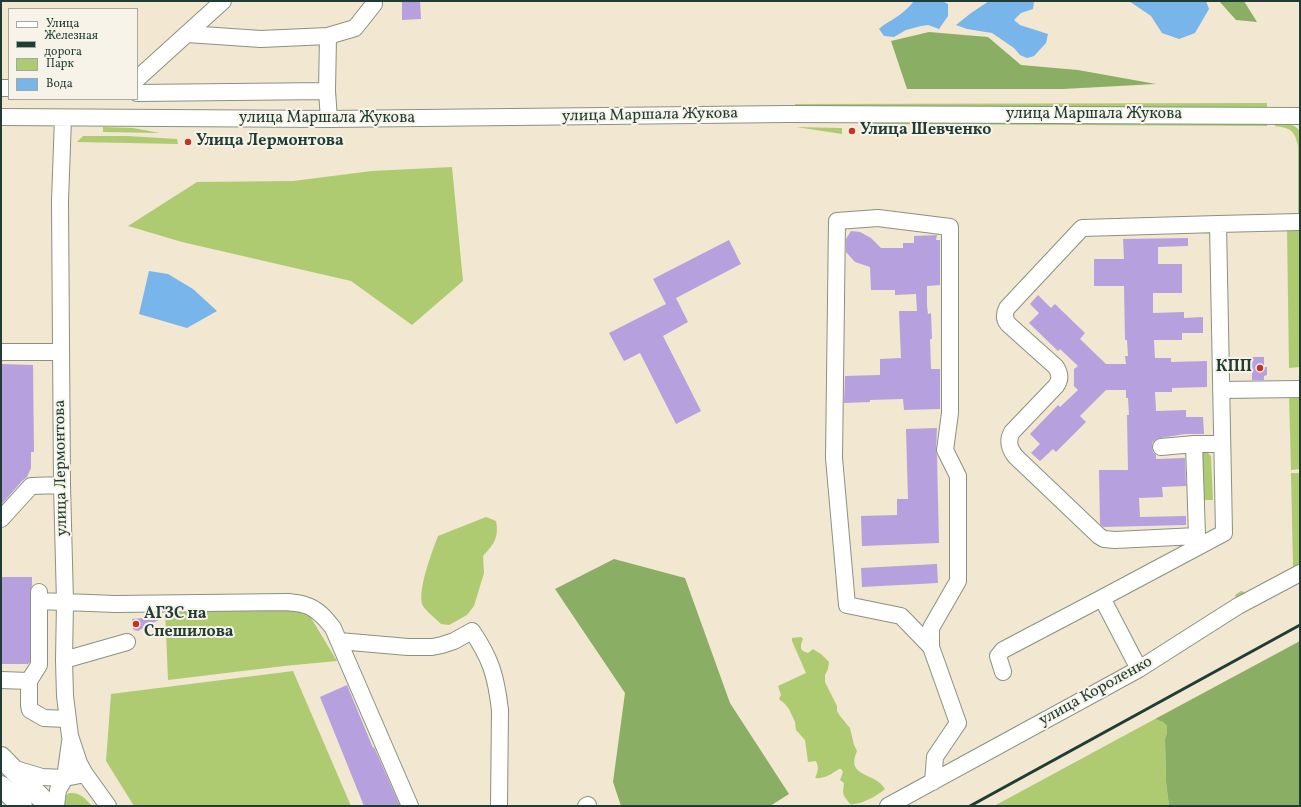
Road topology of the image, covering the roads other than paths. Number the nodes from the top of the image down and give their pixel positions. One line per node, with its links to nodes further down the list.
1 (223, 1): 3 (street)
2 (374, 1): 4 (street)
3 (186, 34): 4 (street); 5 (street)
4 (328, 36): 6 (street)
5 (138, 78)
6 (327, 91): 7 (street); 11 (street)
7 (138, 93)
8 (1300, 116): 11 (street, улица Маршала Жукова)
9 (1, 117): 10 (street, улица Маршала Жукова)
10 (63, 118): 11 (street, улица Маршала Жукова); 15 (street, улица Лермонтова)
11 (329, 119)
12 (1300, 222): 13 (street)
13 (1218, 224): 17 (street); 23 (street)
14 (1, 352): 15 (street)
15 (61, 352): 21 (street, улица Лермонтова)
16 (1300, 389): 17 (street)
17 (1220, 390): 19 (street)
18 (1194, 444): 19 (street); 20 (street); 23 (street)
19 (1222, 444): 23 (street)
20 (1161, 447)
21 (62, 485): 22 (street); 26 (street, улица Лермонтова)
22 (1, 519)
23 (1200, 540): 25 (street)
24 (1300, 573): 31 (street, улица Короленко)
25 (1102, 598): 31 (street); 32 (street)
26 (65, 602): 27 (street); 30 (street, улица Лермонтова); 34 (street)
27 (338, 640): 46 (street); 47 (street)
28 (127, 642): 30 (street)
29 (931, 647): 29 (street); 40 (street)
30 (64, 660): 35 (street, улица Лермонтова)
31 (1139, 669): 40 (street, улица Короленко)
32 (1003, 672)
33 (1, 680): 34 (street)
34 (29, 681): 35 (street)
35 (67, 719): 36 (street, улица Лермонтова)
36 (70, 736): 38 (street, улица Лермонтова); 39 (street)
37 (6, 763): 39 (street); 43 (main road)
38 (85, 774): 39 (street); 45 (street, улица Лермонтова)
39 (65, 778): 44 (street)
40 (933, 782): 48 (street, улица Короленко)
41 (1, 786): 42 (main road)
42 (22, 806)
43 (49, 806)
44 (56, 806)
45 (108, 806)
46 (410, 806)
47 (499, 806)
48 (888, 806)

